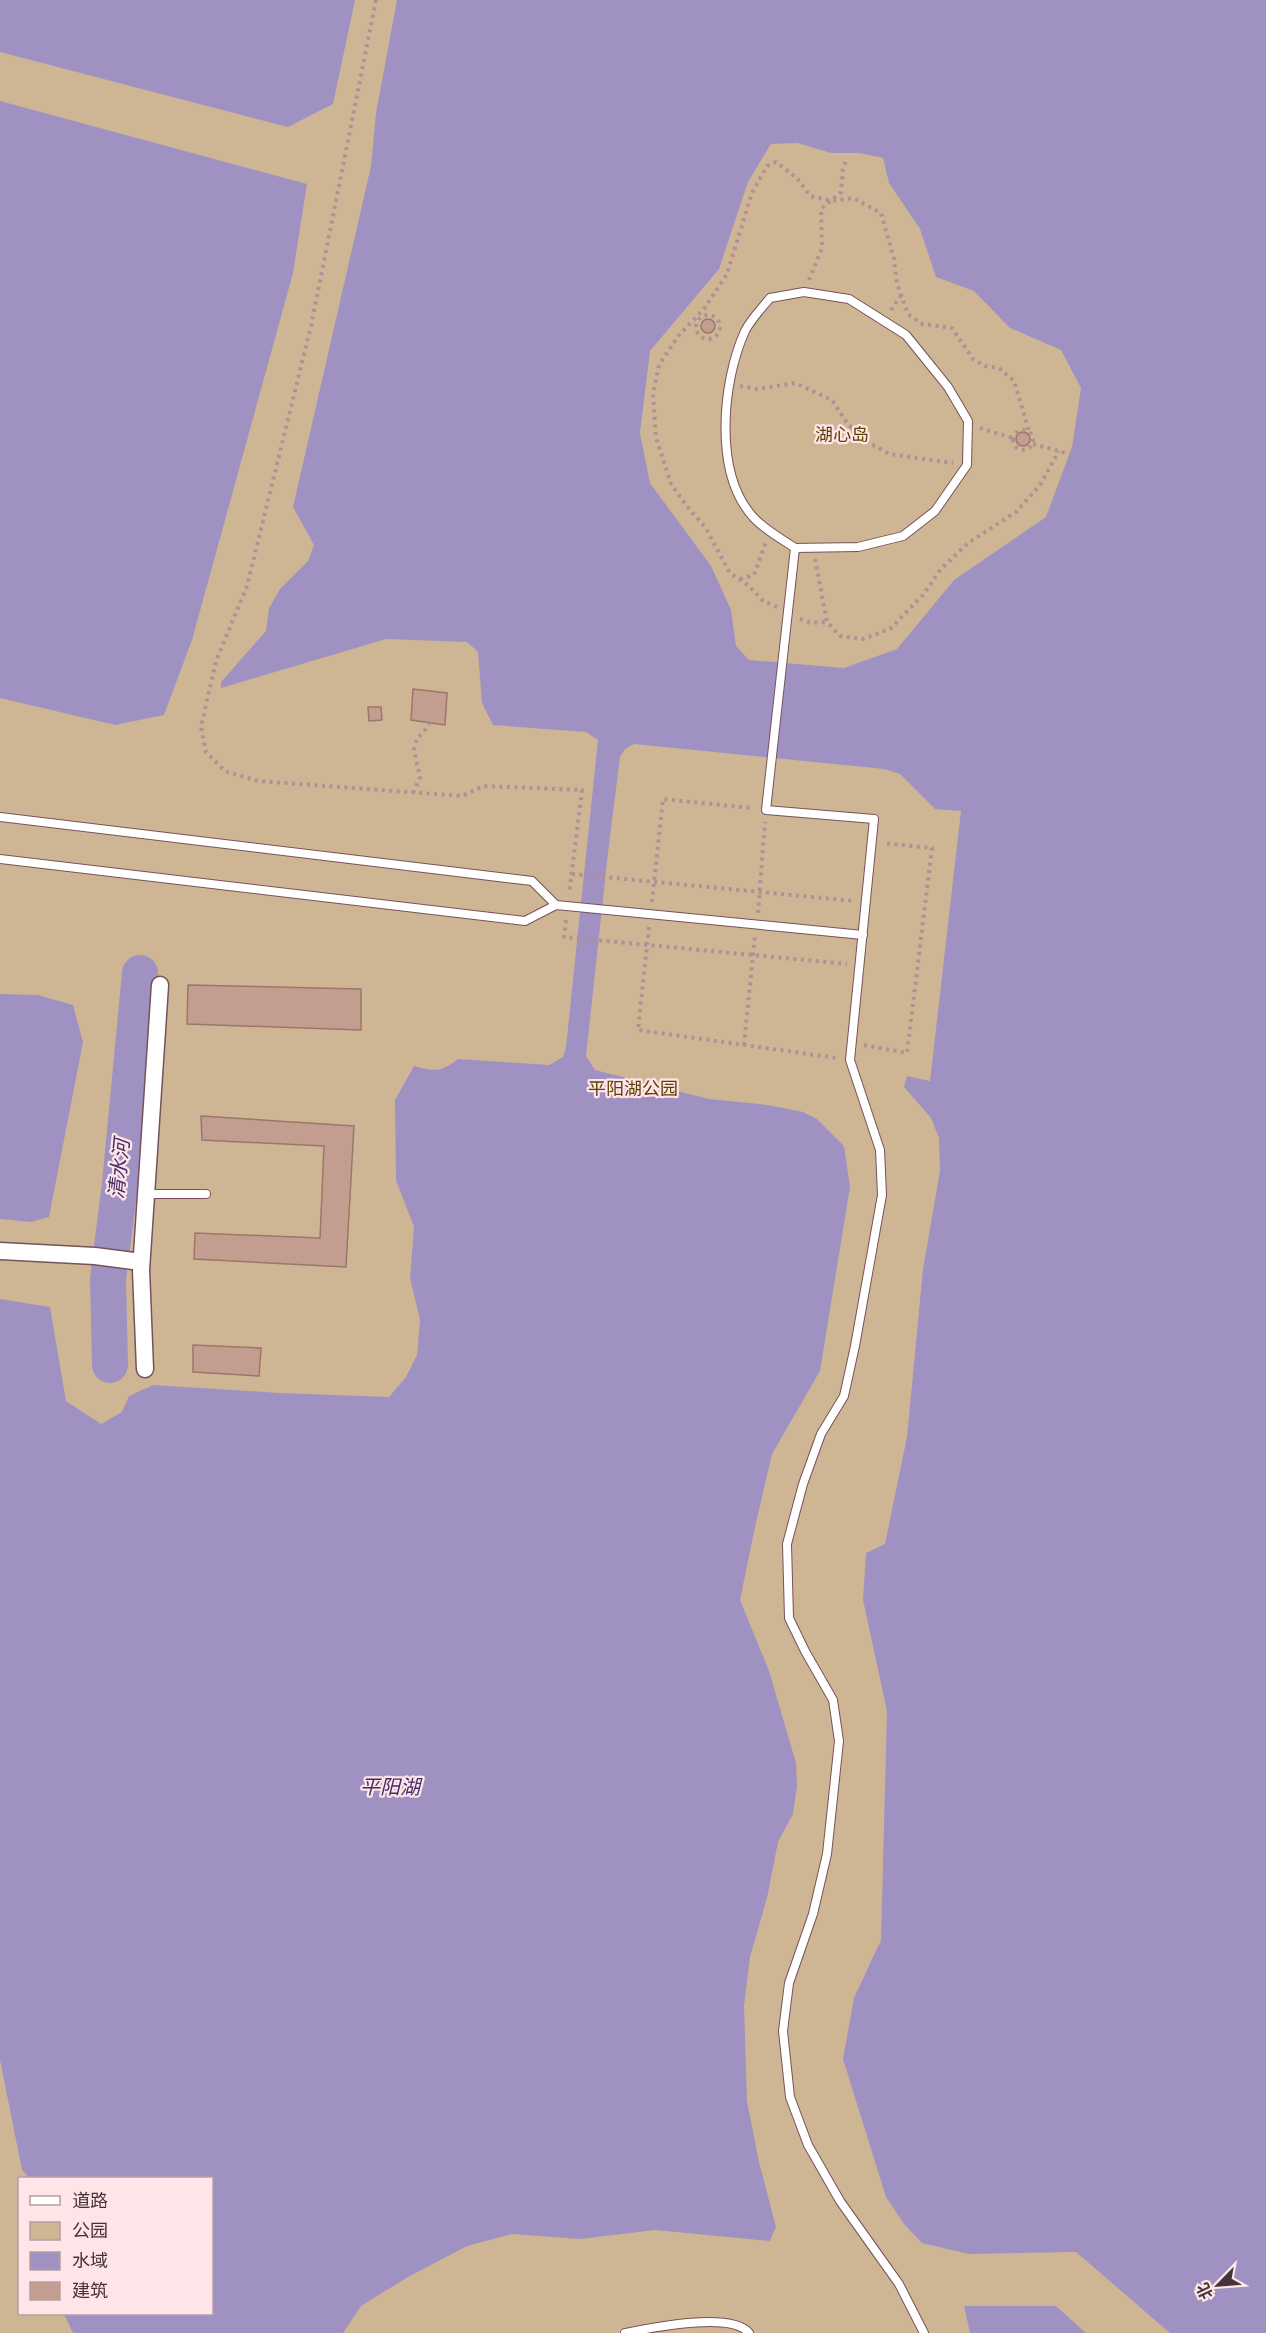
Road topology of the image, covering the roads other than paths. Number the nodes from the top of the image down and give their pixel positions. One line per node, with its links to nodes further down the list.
1 (795, 548): 1 (lane); 5 (lane)
2 (0, 817): 4 (lane)
3 (0, 858): 4 (lane)
4 (556, 905): 5 (lane)
5 (863, 935): 14 (lane)
6 (160, 985): 7 (street)
7 (146, 1194): 8 (lane); 10 (street)
8 (206, 1194)
9 (0, 1251): 10 (street)
10 (141, 1262): 11 (street)
11 (145, 1369)
12 (625, 2333): 13 (lane)
13 (748, 2333)
14 (924, 2333)

